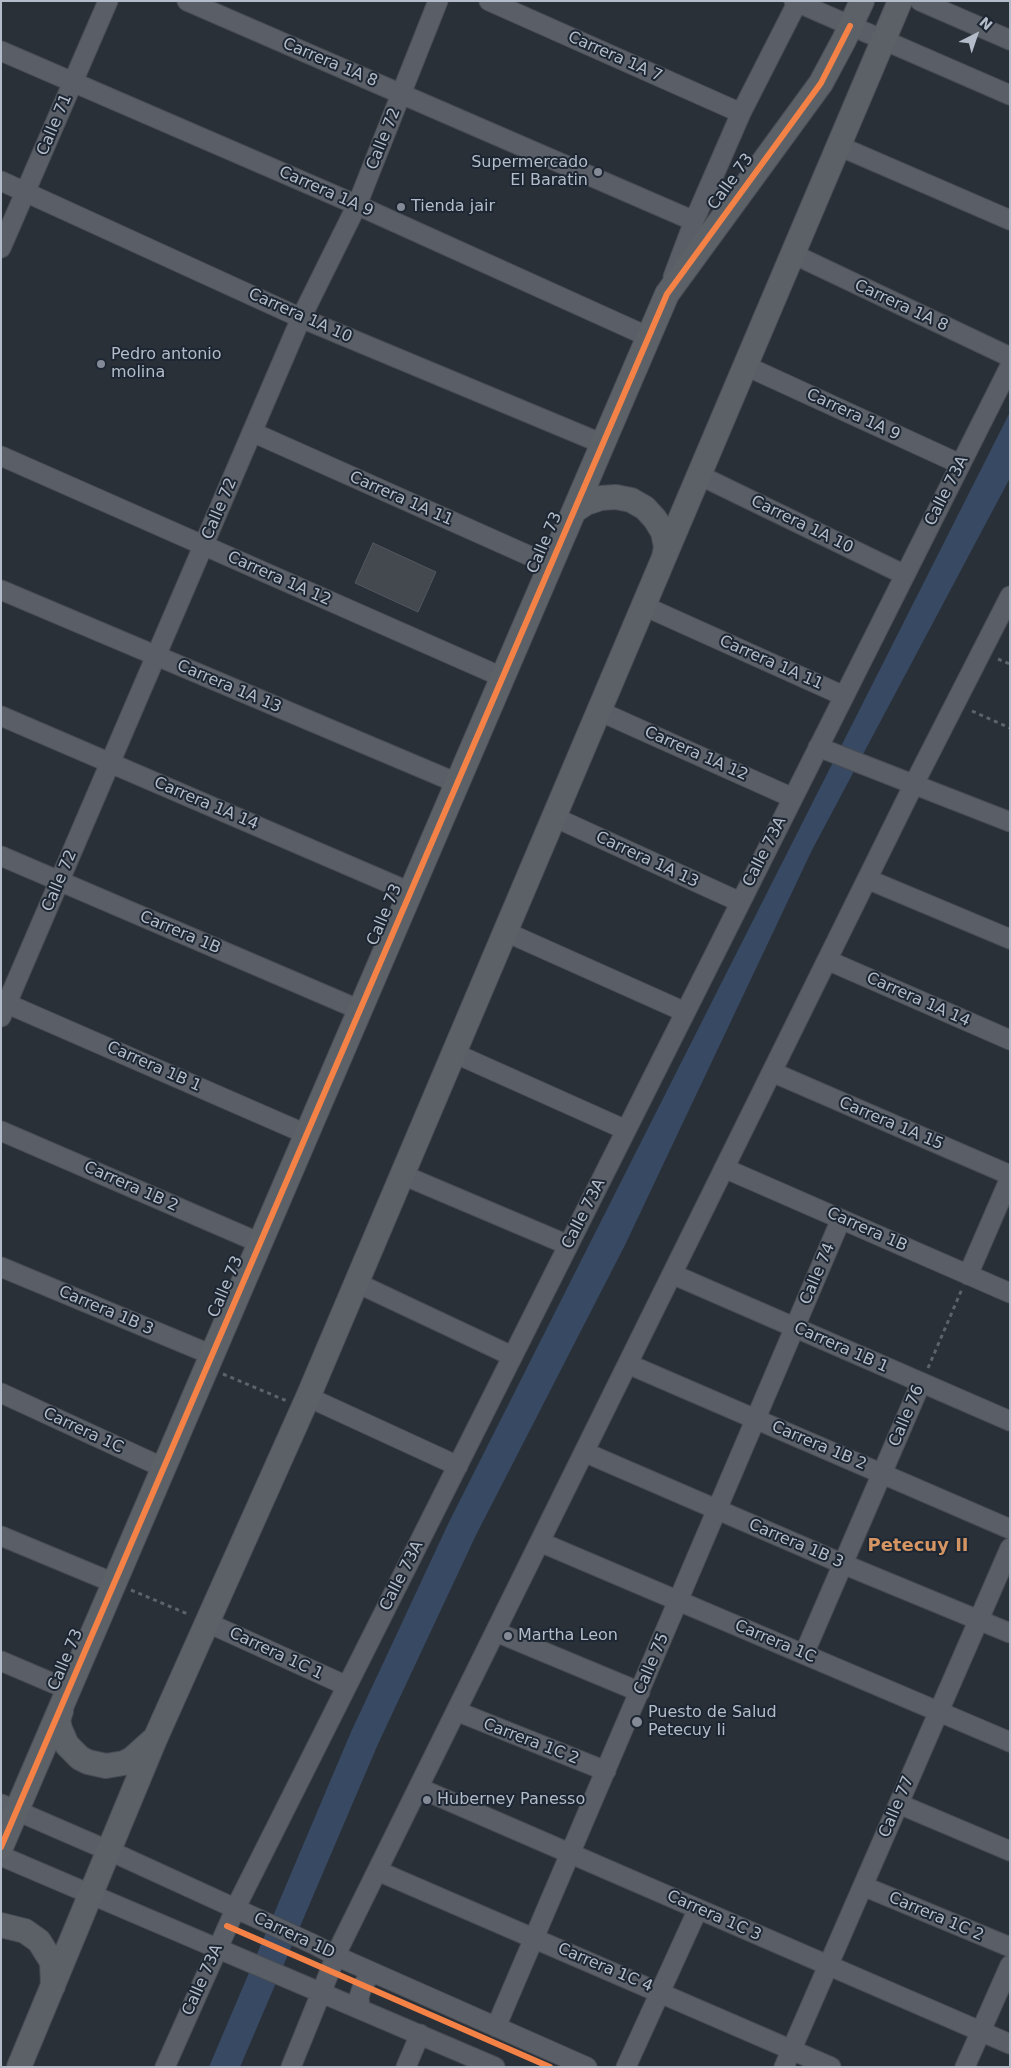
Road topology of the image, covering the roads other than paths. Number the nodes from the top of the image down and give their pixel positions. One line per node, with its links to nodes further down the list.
1 (108, 1): 12 (street, Calle 71)
2 (188, 1): 13 (street, Carrera 1A 8)
3 (438, 1): 13 (street, Calle 72)
4 (488, 1): 15 (street, Carrera 1A 7)
5 (899, 1): 9 (main road)
6 (920, 1): 10 (street)
7 (796, 2): 8 (street); 15 (street, Calle 73)
8 (855, 15): 9 (street); 24 (main road, Calle 73)
9 (885, 35): 14 (street); 16 (main road)
10 (1010, 40)
11 (1, 51): 12 (street, Carrera 1A 9)
12 (73, 82): 18 (street, Calle 71); 19 (street, Carrera 1A 9)
13 (402, 94): 19 (street, Calle 72); 21 (street, Carrera 1A 8)
14 (1010, 95)
15 (741, 113): 21 (street, Calle 73)
16 (839, 146): 20 (street); 23 (main road)
17 (1, 181): 18 (street, Carrera 1A 10)
18 (26, 192): 22 (street, Calle 71); 25 (street, Carrera 1A 10)
19 (357, 205): 25 (street, Calle 72); 26 (street, Carrera 1A 9)
20 (1010, 220)
21 (694, 221): 24 (street, Calle 73)
22 (1, 248)
23 (793, 254): 27 (street, Carrera 1A 8); 28 (main road)
24 (667, 294): 26 (main road, Calle 73)
25 (302, 318): 30 (street, Calle 72); 31 (street, Carrera 1A 10)
26 (648, 337): 31 (main road, Calle 73)
27 (1010, 357)
28 (746, 366): 33 (street, Carrera 1A 9); 34 (main road)
29 (1010, 366): 33 (street, Calle 73A)
30 (252, 432): 36 (street, Calle 72); 38 (street, Carrera 1A 11)
31 (603, 444): 35 (main road, Calle 73)
32 (1, 456): 36 (street, Carrera 1A 12)
33 (960, 464): 39 (street, Calle 73A)
34 (699, 475): 37 (main road); 39 (street, Carrera 1A 10)
35 (574, 512): 37 (main road); 38 (main road, Calle 73)
36 (204, 546): 43 (street, Calle 72); 44 (street, Carrera 1A 12)
37 (663, 562): 42 (main road)
38 (550, 565): 44 (main road, Calle 73)
39 (905, 575): 45 (street, Calle 73A)
40 (1, 590): 43 (street, Carrera 1A 13)
41 (1010, 596): 51 (street)
42 (644, 606): 45 (street, Carrera 1A 11); 46 (main road)
43 (156, 656): 49 (street, Calle 72); 50 (street, Carrera 1A 13)
44 (502, 677): 50 (main road, Calle 73)
45 (844, 696): 48 (street, Calle 73A)
46 (600, 711): 52 (street, Carrera 1A 12); 53 (main road)
47 (1, 716): 49 (street, Carrera 1A 14)
48 (823, 749): 51 (street); 52 (street, Calle 73A)
49 (110, 763): 57 (street, Calle 72); 58 (street, Carrera 1A 14)
50 (457, 782): 58 (main road, Calle 73)
51 (908, 782): 54 (street); 56 (street)
52 (793, 798): 59 (street, Calle 73A)
53 (554, 817): 59 (street, Carrera 1A 13); 60 (main road)
54 (1010, 822)
55 (1, 856): 57 (street, Carrera 1B)
56 (867, 879): 61 (street); 62 (street)
57 (60, 882): 63 (street, Calle 72); 64 (street, Carrera 1B)
58 (410, 892): 64 (main road, Calle 73)
59 (740, 902): 65 (street, Calle 73A)
60 (506, 932): 65 (street); 67 (main road)
61 (1010, 939)
62 (827, 960): 66 (street, Carrera 1A 14); 68 (street)
63 (3, 1007): 71 (street, Carrera 1B 1)
64 (360, 1010): 71 (main road, Calle 73)
65 (685, 1012): 70 (street, Calle 73A)
66 (1010, 1040)
67 (454, 1053): 70 (street); 73 (main road)
68 (772, 1072): 72 (street); 74 (street, Carrera 1A 15)
69 (1, 1130): 76 (street, Carrera 1B 2)
70 (626, 1130): 77 (street, Calle 73A)
71 (306, 1134): 76 (main road, Calle 73)
72 (724, 1168): 75 (street, Carrera 1B); 79 (street)
73 (402, 1176): 77 (street); 81 (main road)
74 (1010, 1177): 80 (street)
75 (841, 1219): 80 (street, Carrera 1B); 83 (street, Calle 74)
76 (260, 1243): 85 (main road, Calle 73)
77 (568, 1245): 84 (street, Calle 73A)
78 (1, 1267): 85 (street, Carrera 1B 3)
79 (672, 1274): 83 (street, Carrera 1B 1); 86 (street)
80 (968, 1275): 82 (street, Carrera 1B)
81 (357, 1283): 84 (street); 89 (main road)
82 (1010, 1293)
83 (795, 1328): 87 (street, Carrera 1B 1); 90 (street, Calle 75)
84 (512, 1356): 93 (street, Calle 73A)
85 (209, 1361): 94 (main road, Calle 73)
86 (628, 1364): 90 (street, Carrera 1B 2); 92 (street)
87 (922, 1383): 91 (street, Carrera 1B 1); 95 (street, Calle 76)
88 (1, 1393): 94 (street, Carrera 1C)
89 (306, 1403): 93 (street); 105 (main road)
90 (756, 1419): 95 (street, Carrera 1B 2); 96 (street, Calle 75)
91 (1010, 1422)
92 (584, 1452): 96 (street, Carrera 1B 3); 99 (street)
93 (458, 1466): 110 (street, Calle 73A)
94 (164, 1468): 102 (main road, Calle 73)
95 (882, 1474): 97 (street, Carrera 1B 2); 101 (street, Calle 76)
96 (717, 1510): 101 (street, Carrera 1B 3); 103 (street, Calle 75)
97 (1010, 1529)
98 (1, 1536): 102 (street)
99 (540, 1542): 103 (street, Carrera 1C); 106 (street)
100 (1010, 1548): 104 (street, Calle 77)
101 (844, 1564): 104 (street, Carrera 1B 3); 108 (street, Calle 76)
102 (114, 1583): 112 (main road, Calle 73)
103 (678, 1601): 108 (street, Carrera 1C); 111 (street, Calle 75)
104 (979, 1620): 107 (street, Carrera 1B 3); 114 (street, Calle 77)
105 (206, 1622): 110 (street, Carrera 1C 1); 115 (main road)
106 (496, 1632): 111 (street); 113 (street)
107 (1010, 1632)
108 (804, 1654): 114 (street, Carrera 1C)
109 (1, 1661): 112 (street)
110 (347, 1686): 129 (street, Calle 73A)
111 (640, 1692): 117 (street, Calle 75)
112 (66, 1696): 115 (main road); 120 (main road, Calle 73)
113 (456, 1711): 117 (street, Carrera 1C 2); 118 (street)
114 (938, 1712): 116 (street, Carrera 1C); 119 (street, Calle 77)
115 (155, 1739): 122 (main road)
116 (1010, 1742)
117 (606, 1771): 124 (street, Calle 75)
118 (419, 1788): 124 (street, Carrera 1C 3); 126 (street)
119 (899, 1804): 123 (street); 127 (street, Calle 77)
120 (9, 1807): 121 (main road, Calle 73); 122 (street, Carrera 1D)
121 (1, 1847)
122 (108, 1851): 128 (main road); 129 (street, Carrera 1D)
123 (1010, 1851)
124 (570, 1853): 130 (street, Carrera 1C 3); 132 (street, Calle 75)
125 (1, 1856): 128 (street)
126 (378, 1870): 132 (street, Carrera 1C 4); 135 (street)
127 (863, 1886): 133 (street, Carrera 1C 2); 137 (street, Calle 77)
128 (90, 1894): 134 (street); 139 (main road)
129 (236, 1908): 134 (street, Calle 73A); 135 (street, Carrera 1D)
130 (698, 1909): 137 (street, Carrera 1C 3); 141 (street)
131 (1, 1925): 139 (main road)
132 (534, 1938): 141 (street, Carrera 1C 4); 143 (street, Calle 75)
133 (1010, 1947)
134 (218, 1948): 140 (street); 149 (street, Calle 73A)
135 (336, 1956): 138 (street, Carrera 1D); 140 (street)
136 (1010, 1965): 144 (street)
137 (828, 1966): 144 (street, Carrera 1C 3); 147 (street, Calle 77)
138 (375, 1973): 142 (street); 143 (street, Carrera 1D)
139 (53, 1987): 148 (main road)
140 (322, 1992): 142 (street); 150 (street)
141 (661, 1992): 147 (street, Carrera 1C 4); 154 (street)
142 (360, 2008): 145 (street)
143 (496, 2027): 153 (street, Carrera 1D)
144 (980, 2032): 146 (street, Carrera 1C 3); 156 (street)
145 (420, 2034): 151 (street); 152 (street)
146 (1010, 2044)
147 (788, 2059): 155 (street, Carrera 1C 4)
148 (18, 2067)
149 (165, 2067)
150 (291, 2067)
151 (406, 2067)
152 (495, 2067)
153 (587, 2067)
154 (626, 2067)
155 (831, 2067)
156 (965, 2067)

